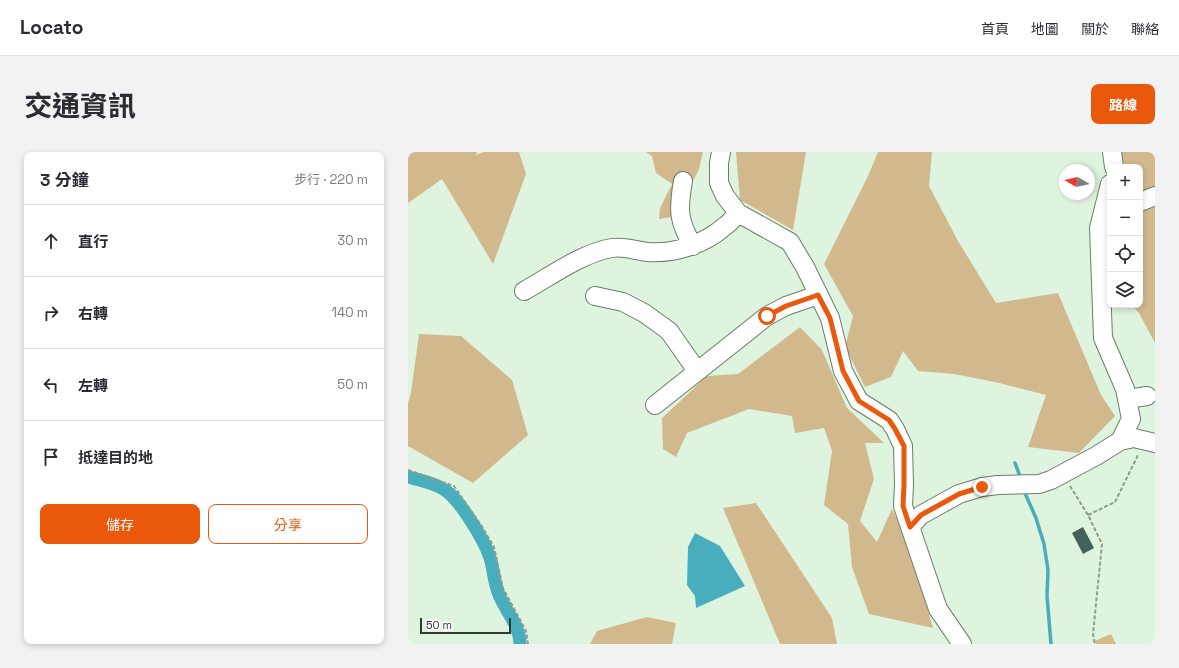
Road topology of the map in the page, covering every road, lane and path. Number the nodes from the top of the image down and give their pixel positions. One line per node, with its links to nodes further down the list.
1 (721, 152): 8 (street)
2 (1112, 152): 3 (street)
3 (1114, 164)
4 (683, 182): 10 (street)
5 (1155, 196): 7 (street)
6 (1108, 200): 9 (street)
7 (1143, 201)
8 (738, 213): 10 (street); 12 (street)
9 (1106, 215): 16 (street)
10 (693, 246): 11 (street)
11 (524, 291)
12 (818, 295): 14 (street); 23 (street)
13 (595, 296): 14 (street)
14 (697, 371): 17 (street)
15 (1147, 396): 16 (street)
16 (1127, 399): 18 (street)
17 (655, 405)
18 (1120, 441): 19 (street); 21 (street)
19 (1150, 441): 22 (path)
20 (408, 470): 24 (path)
21 (1063, 474): 22 (path); 23 (street)
22 (1088, 515): 26 (path)
23 (910, 527): 25 (street)
24 (528, 644)
25 (962, 644)
26 (1095, 644)

